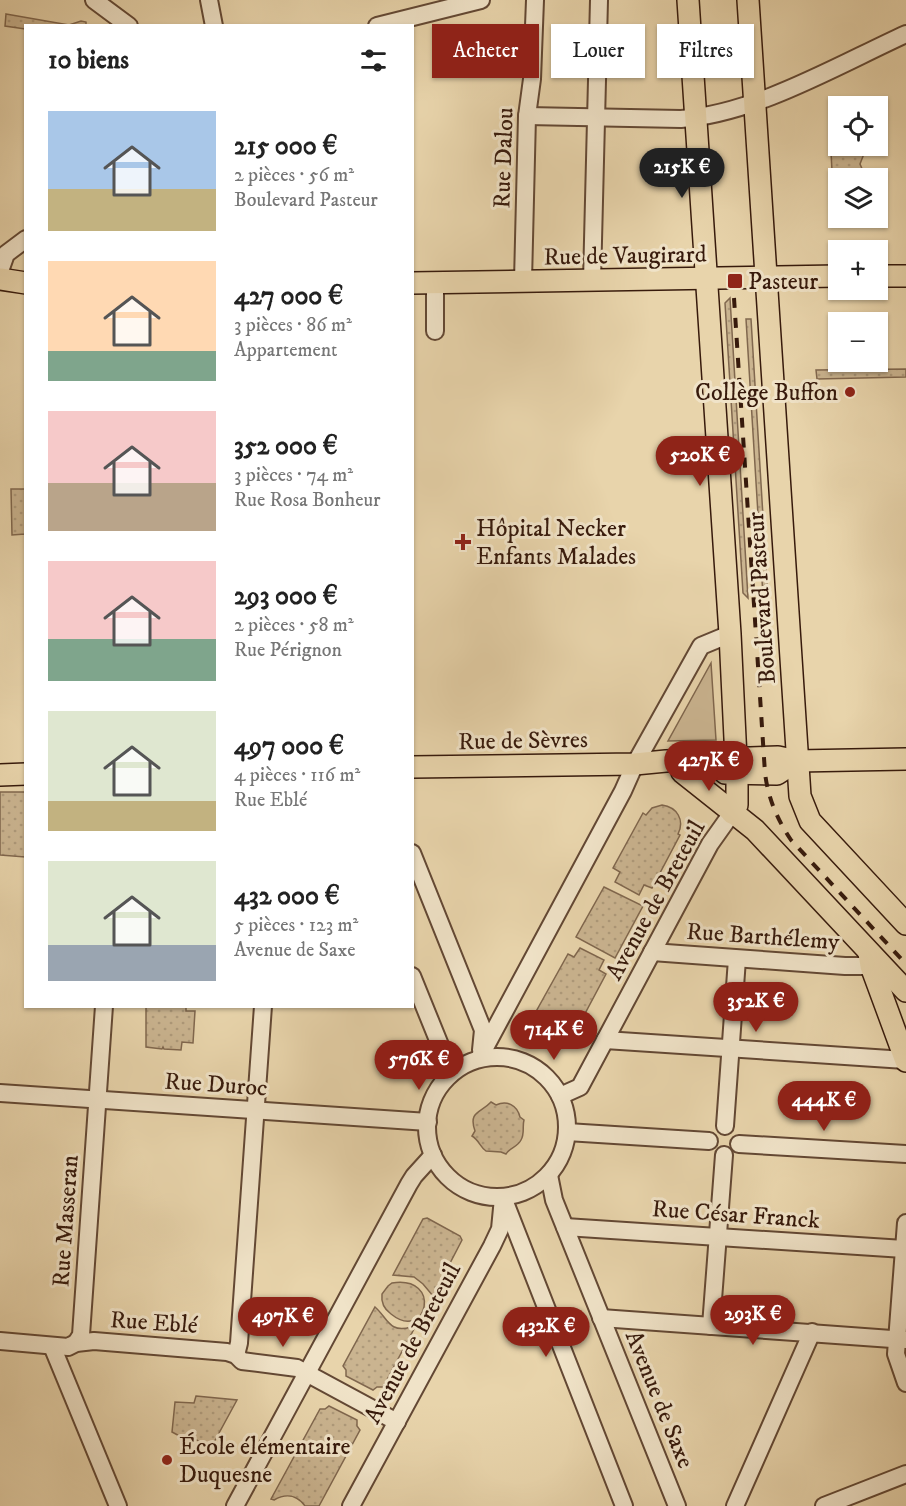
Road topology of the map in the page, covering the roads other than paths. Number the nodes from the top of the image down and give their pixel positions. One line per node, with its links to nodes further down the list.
1 (94, 0): 8 (street)
2 (209, 0): 9 (street)
3 (481, 0): 10 (street)
4 (535, 0): 13 (street, Rue Dalou)
5 (599, 0): 14 (street)
6 (687, 0): 15 (main road, Boulevard Pasteur)
7 (748, 0): 12 (main road, Boulevard Pasteur)
8 (126, 24)
9 (214, 24)
10 (385, 24)
11 (906, 34): 12 (street)
12 (755, 103): 15 (street); 21 (main road, Boulevard Pasteur)
13 (527, 116): 14 (street); 24 (street, Rue Dalou)
14 (596, 118): 15 (street); 25 (street)
15 (696, 118): 23 (main road, Boulevard Pasteur)
16 (24, 240): 17 (street)
17 (0, 271)
18 (828, 276): 21 (main road, Rue de Vaugirard)
19 (888, 276): 20 (main road)
20 (906, 276)
21 (766, 278): 23 (main road, Rue de Vaugirard); 32 (main road, Boulevard Pasteur)
22 (0, 279): 26 (main road)
23 (706, 280): 25 (main road, Rue de Vaugirard); 30 (main road, Boulevard Pasteur)
24 (523, 281): 25 (main road, Rue de Vaugirard); 28 (main road, Rue de Vaugirard)
25 (592, 281)
26 (24, 283)
27 (414, 283): 28 (main road, Rue de Vaugirard)
28 (435, 283): 29 (street)
29 (435, 331)
30 (730, 634): 33 (street, Boulevard Pasteur); 34 (main road, Boulevard Pasteur)
31 (906, 759): 32 (main road, Rue de Sèvres)
32 (797, 761): 34 (main road, Rue de Sèvres); 34 (main road, Rue de Sèvres); 41 (main road, Boulevard Pasteur)
33 (635, 764): 34 (main road, Rue de Sèvres); 35 (main road, Rue de Sèvres); 36 (main road, Rue de Sèvres); 50 (street)
34 (737, 766): 36 (main road, Rue de Sèvres); 39 (main road, Boulevard Pasteur)
35 (414, 767)
36 (682, 772): 39 (main road)
37 (24, 774): 38 (main road)
38 (0, 775)
39 (732, 813): 42 (street, Avenue de Breteuil); 44 (main road)
40 (414, 857): 49 (street)
41 (906, 924)
42 (652, 952): 43 (street, Rue Barthélemy); 51 (street, Avenue de Breteuil)
43 (737, 958): 44 (street, Rue Barthélemy); 52 (street)
44 (870, 959): 46 (main road); 54 (main road)
45 (414, 981): 55 (street)
46 (906, 991)
47 (104, 1008): 58 (street, Rue Masseran)
48 (263, 1008): 59 (street)
49 (474, 1008): 50 (street); 53 (street)
50 (505, 1011): 53 (street)
51 (605, 1040): 52 (street); 57 (street, Avenue de Breteuil)
52 (731, 1049): 54 (street); 61 (street)
53 (480, 1057): 55 (street); 57 (street)
54 (906, 1060)
55 (448, 1076): 60 (street)
56 (0, 1093): 58 (street, Rue Duroc)
57 (560, 1096): 62 (street)
58 (98, 1100): 59 (street, Rue Duroc); 81 (street, Rue Masseran)
59 (256, 1111): 60 (street, Rue Duroc); 83 (street)
60 (428, 1122): 66 (street)
61 (725, 1125): 63 (street); 64 (street)
62 (567, 1132): 63 (street); 68 (street)
63 (709, 1141): 67 (street)
64 (739, 1144): 65 (street); 67 (street)
65 (906, 1154)
66 (433, 1155): 69 (street); 84 (street)
67 (724, 1155): 72 (street)
68 (549, 1175): 69 (street); 71 (street, Avenue de Saxe)
69 (503, 1198): 73 (street); 74 (street, Avenue de Breteuil)
70 (906, 1223): 75 (street)
71 (565, 1227): 72 (street, Rue César Franck); 76 (street, Avenue de Saxe)
72 (718, 1237): 75 (street, Rue César Franck); 77 (street)
73 (520, 1245): 74 (street); 91 (street)
74 (492, 1246): 86 (street, Avenue de Breteuil)
75 (904, 1249): 79 (street)
76 (601, 1318): 77 (street); 92 (street, Avenue de Saxe)
77 (711, 1326): 78 (street)
78 (812, 1332): 79 (street); 93 (street)
79 (902, 1340): 85 (street)
80 (0, 1341): 82 (street, Rue Eblé)
81 (76, 1343): 82 (street, Rue Eblé); 83 (street, Rue Eblé)
82 (52, 1346): 88 (street)
83 (236, 1355): 84 (street, Rue Eblé)
84 (307, 1373): 86 (street, Rue Eblé); 89 (street)
85 (906, 1383)
86 (397, 1422): 90 (street, Avenue de Breteuil)
87 (906, 1474): 94 (street)
88 (118, 1506)
89 (235, 1506)
90 (351, 1506)
91 (624, 1506)
92 (677, 1506)
93 (735, 1506)
94 (824, 1506)

